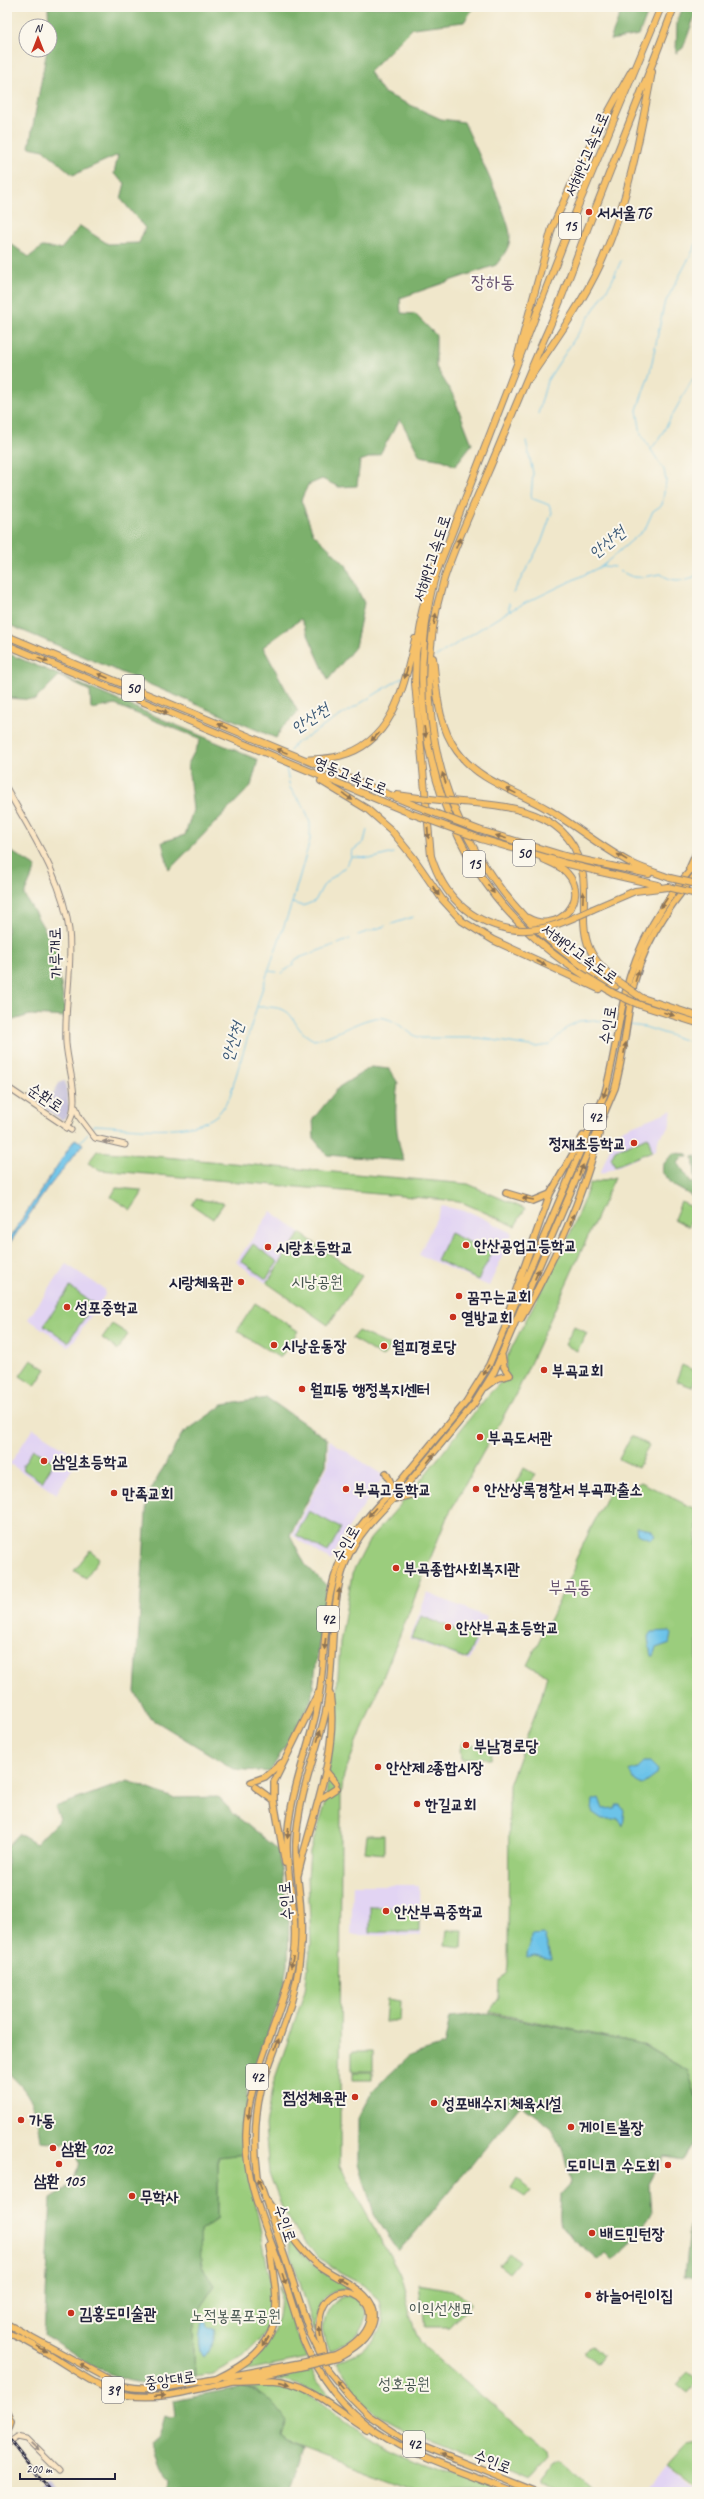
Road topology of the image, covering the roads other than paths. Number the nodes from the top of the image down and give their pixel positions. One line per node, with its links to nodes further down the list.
1 (661, 7): 3 (highway, 서해안고속도로 / 15)
2 (674, 7): 4 (highway, 서해안고속도로 / 15)
3 (642, 55): 5 (highway, 서해안고속도로 / 15); 5 (highway, 15)
4 (655, 59): 6 (highway, 서해안고속도로 / 15); 6 (highway, 15)
5 (509, 387): 7 (highway, 서해안고속도로 / 15)
6 (519, 394): 11 (highway, 서해안고속도로 / 15, one-way to 6)
7 (432, 579): 10 (highway); 27 (highway, 서해안고속도로 / 15, one-way to 27)
8 (7, 636): 12 (highway, 영동고속도로 / 50, one-way to 8)
9 (7, 645): 13 (highway, 영동고속도로 / 50, one-way to 13)
10 (414, 654): 12 (highway, one-way to 12); 23 (highway, one-way to 23, bridge)
11 (432, 674): 21 (highway, one-way to 11); 25 (highway, 서해안고속도로 / 15, one-way to 11)
12 (304, 760): 15 (highway, 영동고속도로 / 50)
13 (302, 770): 17 (highway, 영동고속도로 / 50, bridge); 27 (highway, one-way to 27)
14 (7, 789): 31 (main road, 가루개로)
15 (379, 790): 21 (highway, 영동고속도로 / 50, one-way to 15, bridge); 26 (highway, one-way to 15, bridge)
16 (697, 851): 19 (main road)
17 (543, 859): 23 (highway, 영동고속도로 / 50, bridge); 25 (highway)
18 (697, 862): 19 (main road, 수인로 / 42)
19 (688, 873): 33 (main road, 수인로 / 42, one-way to 33)
20 (696, 874): 32 (main road, 수인로 / 42, one-way to 20)
21 (670, 878): 22 (highway, 영동고속도로 / 50, bridge)
22 (697, 884)
23 (668, 887): 24 (highway, 영동고속도로 / 50, bridge)
24 (697, 894)
25 (523, 915): 26 (highway, 서해안고속도로 / 15)
26 (616, 983): 28 (highway, 서해안고속도로 / 15, bridge)
27 (615, 994): 29 (highway, 서해안고속도로 / 15, one-way to 29, bridge)
28 (697, 1016)
29 (697, 1023)
30 (7, 1087): 34 (main road, 순환로)
31 (75, 1107): 34 (main road, 가루개로); 35 (main road, one-way to 31)
32 (605, 1113): 38 (main road, 수인로 / 42, one-way to 32); 38 (main road, one-way to 32)
33 (593, 1121): 37 (main road); 39 (main road, 수인로 / 42)
34 (68, 1128)
35 (125, 1145)
36 (506, 1193): 37 (main road, one-way to 36)
37 (550, 1194): 39 (main road)
38 (508, 1340): 40 (main road, 수인로 / 42)
39 (496, 1346): 44 (main road, 수인로 / 42, one-way to 44)
40 (502, 1355): 41 (main road, 수인로 / 42); 41 (main road)
41 (485, 1387): 45 (main road, 수인로 / 42, one-way to 41)
42 (386, 1473): 44 (main road)
43 (415, 1494): 45 (main road)
44 (387, 1496): 47 (main road, 수인로 / 42, one-way to 47)
45 (393, 1499): 46 (main road, 수인로 / 42, one-way to 45)
46 (329, 1686): 49 (main road); 55 (main road, 수인로 / 42, one-way to 46)
47 (320, 1688): 48 (main road); 54 (main road, 수인로 / 42, one-way to 54)
48 (284, 1760): 50 (main road); 53 (main road)
49 (325, 1770): 52 (main road); 52 (main road)
50 (251, 1782)
51 (255, 1787): 53 (main road)
52 (319, 1800): 55 (main road)
53 (274, 1801): 54 (main road)
54 (288, 1875): 57 (main road, 수인로 / 42, one-way to 57)
55 (296, 1881): 56 (main road, 수인로 / 42, one-way to 55)
56 (264, 2198): 60 (main road, one-way to 56); 62 (main road, 수인로 / 42)
57 (267, 2235): 63 (main road, one-way to 63); 67 (main road, 수인로 / 42, one-way to 67)
58 (9, 2324): 63 (main road, 중앙대로 / 39, one-way to 58)
59 (7, 2333): 64 (main road, 중앙대로 / 39, one-way to 64)
60 (336, 2356): 61 (main road, bridge); 62 (main road, one-way to 60)
61 (305, 2364): 63 (main road, 39); 64 (main road)
62 (328, 2370): 71 (main road, 수인로 / 42, one-way to 62)
63 (216, 2379)
64 (232, 2381): 67 (main road, 39, one-way to 67)
65 (7, 2413): 66 (main road)
66 (7, 2434)
67 (386, 2440): 70 (main road, 수인로 / 42)
68 (7, 2444): 69 (main road, one-way to 69)
69 (59, 2471)
70 (514, 2492)
71 (537, 2492)

